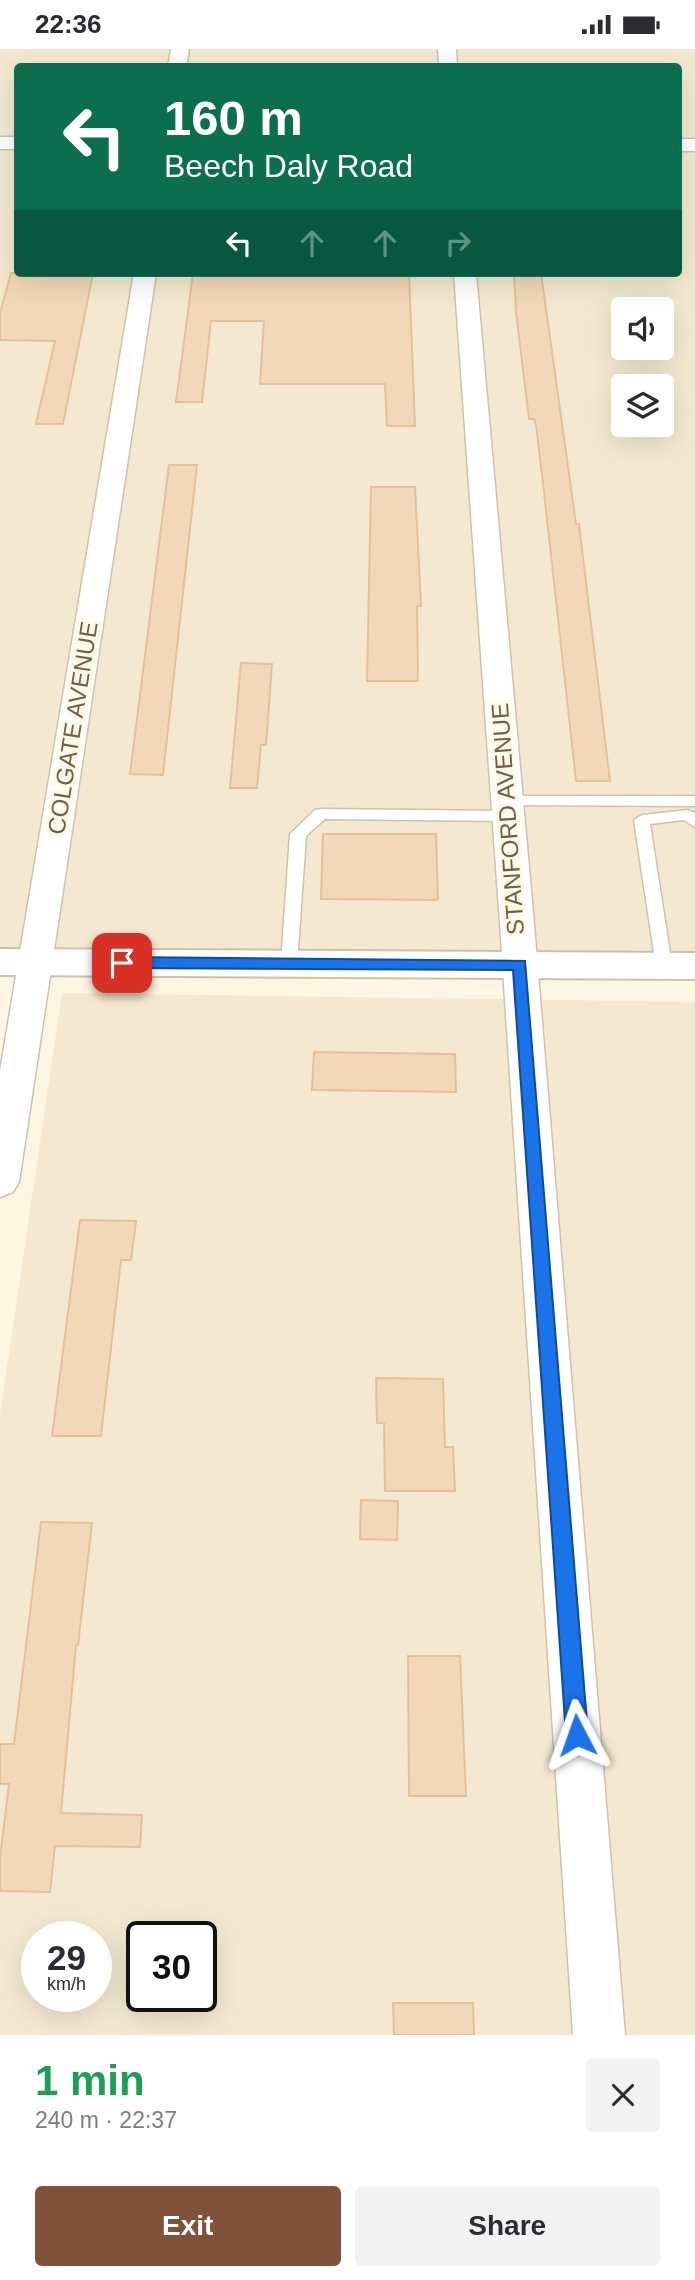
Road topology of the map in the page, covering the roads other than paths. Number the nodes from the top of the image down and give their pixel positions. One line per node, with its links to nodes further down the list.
1 (144, 277): 7 (street, COLGATE AVENUE)
2 (465, 277): 4 (street, STANFORD AVENUE)
3 (695, 801): 4 (lane)
4 (508, 809): 8 (lane); 9 (street, STANFORD AVENUE)
5 (695, 822): 10 (lane)
6 (0, 962): 7 (main road)
7 (36, 962): 8 (main road); 11 (street, COLGATE AVENUE)
8 (289, 964): 9 (main road)
9 (520, 965): 10 (main road); 12 (street, STANFORD AVENUE)
10 (679, 966)
11 (0, 1182)
12 (599, 2035)

